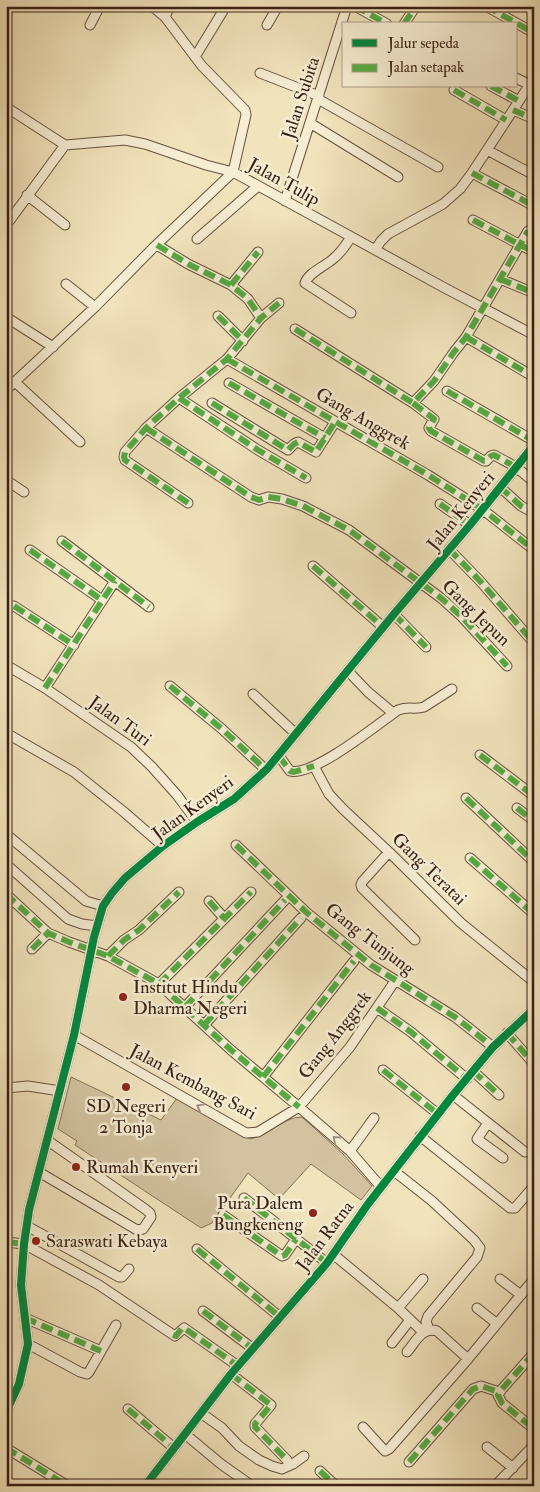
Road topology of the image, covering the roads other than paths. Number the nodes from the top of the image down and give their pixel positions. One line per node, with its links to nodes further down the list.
1 (9, 6): 11 (street)
2 (100, 6): 17 (street)
3 (152, 6): 12 (street)
4 (170, 6): 12 (street)
5 (226, 6): 20 (street)
6 (278, 6): 18 (street)
7 (347, 6): 26 (street, Jalan Subita)
8 (355, 6): 13 (street)
9 (416, 6): 14 (street)
10 (486, 6): 15 (street)
11 (6, 15)
12 (165, 17): 20 (street)
13 (384, 22)
14 (405, 22)
15 (514, 22)
16 (518, 24): 19 (street)
17 (90, 25)
18 (267, 25)
19 (534, 33)
20 (196, 57): 36 (street)
21 (260, 73): 26 (street)
22 (518, 78): 23 (street)
23 (532, 81): 27 (street)
24 (495, 88): 27 (street)
25 (454, 90): 31 (street)
26 (318, 97): 32 (street, Jalan Subita); 35 (street)
27 (519, 101): 29 (street)
28 (6, 107): 33 (street)
29 (513, 110): 30 (street); 31 (street)
30 (534, 119)
31 (506, 120): 34 (street)
32 (310, 123): 39 (street); 42 (street, Jalan Subita)
33 (65, 144): 36 (street, Jalan Tulip); 41 (street)
34 (487, 150): 37 (street); 38 (street)
35 (438, 167)
36 (233, 172): 40 (street, Jalan Tulip); 51 (street)
37 (472, 173): 43 (street); 52 (street)
38 (534, 175)
39 (398, 177)
40 (258, 186): 42 (street, Jalan Tulip); 49 (street)
41 (28, 195): 44 (street); 46 (street)
42 (285, 201): 48 (street, Jalan Tulip)
43 (534, 206)
44 (6, 217)
45 (473, 220): 50 (street)
46 (65, 225)
47 (528, 231): 50 (street)
48 (351, 237): 52 (street, Jalan Tulip); 62 (street)
49 (197, 239)
50 (520, 244): 54 (street); 55 (street)
51 (157, 245): 57 (street); 60 (street)
52 (375, 250): 61 (street, Jalan Tulip)
53 (258, 252): 57 (street)
54 (534, 252)
55 (500, 279): 58 (street); 61 (street)
56 (66, 284): 60 (street)
57 (231, 285): 65 (street)
58 (534, 293)
59 (279, 303): 65 (street)
60 (95, 307): 70 (street)
61 (484, 308): 67 (street, Jalan Tulip); 68 (street)
62 (351, 313)
63 (218, 316): 69 (street)
64 (6, 317): 70 (street)
65 (261, 318): 69 (street)
66 (295, 329): 78 (street)
67 (534, 335)
68 (466, 337): 72 (street); 78 (street)
69 (243, 340): 71 (street)
70 (53, 347): 73 (street)
71 (227, 359): 77 (street); 80 (street, Gang Anggrek)
72 (534, 377)
73 (15, 382): 75 (street); 83 (street)
74 (229, 383): 82 (street)
75 (6, 390)
76 (447, 391): 84 (street)
77 (179, 398): 81 (street); 86 (street)
78 (413, 402): 85 (street)
79 (212, 403): 82 (street)
80 (335, 422): 82 (street); 93 (street, Gang Anggrek)
81 (146, 428): 91 (street); 102 (street, Gang Jepun)
82 (325, 438)
83 (80, 442)
84 (534, 443): 85 (street, Jalan Kenyeri)
85 (516, 468): 88 (street); 89 (street, Jalan Kenyeri)
86 (306, 478)
87 (6, 480): 90 (street)
88 (534, 482)
89 (500, 487): 93 (street, Jalan Kenyeri); 94 (street)
90 (24, 492)
91 (188, 503)
92 (440, 504): 95 (street)
93 (482, 509): 95 (street, Jalan Kenyeri); 99 (street, Gang Anggrek)
94 (534, 513)
95 (470, 525): 97 (street, Jalan Kenyeri)
96 (62, 540): 101 (street)
97 (450, 549): 102 (street, Jalan Kenyeri); 108 (street)
98 (30, 550): 103 (street)
99 (534, 550)
100 (313, 566): 107 (street)
101 (115, 581): 103 (street); 105 (street)
102 (421, 583): 106 (street, Jalan Kenyeri); 112 (street, Gang Jepun)
103 (102, 600): 109 (street)
104 (14, 606): 109 (street)
105 (149, 607)
106 (394, 614): 107 (street, Jalan Kenyeri); 110 (street)
107 (383, 627): 113 (street, Jalan Kenyeri)
108 (534, 643)
109 (74, 645): 115 (street)
110 (426, 647)
111 (6, 665): 115 (street, Jalan Turi)
112 (507, 666)
113 (348, 671): 118 (street); 120 (street, Jalan Kenyeri)
114 (170, 686): 124 (street)
115 (45, 688): 129 (street, Jalan Turi)
116 (452, 689): 118 (street)
117 (253, 694): 120 (street)
118 (393, 713): 123 (street)
119 (6, 733): 132 (street)
120 (296, 734): 122 (street, Jalan Kenyeri)
121 (480, 755): 125 (street)
122 (279, 756): 123 (street); 124 (street, Jalan Kenyeri)
123 (314, 766): 133 (street, Gang Teratai)
124 (266, 770): 129 (street, Jalan Kenyeri)
125 (534, 796)
126 (466, 798): 135 (street)
127 (517, 808): 128 (street)
128 (534, 821)
129 (197, 822): 132 (street, Jalan Kenyeri)
130 (6, 834): 142 (street)
131 (236, 845): 153 (street, Gang Tunjung)
132 (163, 846): 142 (street, Jalan Kenyeri)
133 (389, 852): 148 (street); 154 (street, Gang Teratai)
134 (470, 858): 143 (street)
135 (534, 862)
136 (6, 864): 146 (street)
137 (179, 892): 151 (street)
138 (252, 892): 144 (street)
139 (6, 894): 147 (street)
140 (285, 900): 156 (street)
141 (209, 901): 144 (street)
142 (104, 906): 146 (street, Jalan Kenyeri)
143 (534, 914)
144 (224, 918): 155 (street)
145 (301, 918): 159 (street)
146 (97, 926): 150 (street, Jalan Kenyeri)
147 (48, 933): 149 (street); 150 (street)
148 (415, 940)
149 (32, 949)
150 (91, 950): 151 (street); 161 (street, Jalan Kenyeri)
151 (108, 956): 155 (street)
152 (354, 961): 166 (street)
153 (395, 981): 157 (street, Gang Anggrek); 162 (street, Gang Tunjung)
154 (534, 982)
155 (159, 984): 156 (street)
156 (185, 1007): 159 (street)
157 (377, 1008): 167 (street); 172 (street, Gang Anggrek)
158 (534, 1009): 160 (street, Jalan Ratna)
159 (204, 1025): 166 (street)
160 (507, 1033): 162 (street, Jalan Ratna); 163 (street)
161 (74, 1035): 169 (street, Jalan Kenyeri); 172 (street, Jalan Kembang Sari, one-way to 161)
162 (493, 1047): 165 (street, Jalan Ratna)
163 (534, 1064)
164 (383, 1070): 173 (street)
165 (473, 1071): 167 (street, Jalan Ratna); 171 (street)
166 (263, 1077): 172 (street)
167 (467, 1079): 170 (street, Jalan Ratna)
168 (6, 1088): 169 (street)
169 (60, 1092): 177 (street, Jalan Kenyeri)
170 (453, 1095): 173 (street, Jalan Ratna); 175 (street)
171 (499, 1095)
172 (299, 1107): 178 (street, one-way to 172)
173 (438, 1114): 176 (street, Jalan Ratna)
174 (374, 1118): 178 (street)
175 (488, 1123): 179 (street); 180 (street)
176 (420, 1136): 181 (street, Jalan Ratna); 183 (street)
177 (47, 1140): 182 (street, Jalan Kenyeri); 182 (street)
178 (350, 1151): 184 (street)
179 (525, 1152)
180 (503, 1158)
181 (394, 1170): 184 (street, Jalan Ratna); 207 (street)
182 (38, 1172): 187 (street, Jalan Kenyeri)
183 (534, 1186)
184 (381, 1188): 192 (street, Jalan Ratna)
185 (244, 1198): 188 (street)
186 (223, 1215): 188 (street)
187 (26, 1226): 190 (street, Jalan Kenyeri); 194 (street)
188 (296, 1239): 193 (street)
189 (6, 1242): 190 (street)
190 (24, 1244): 203 (street, Jalan Kenyeri); 215 (street)
191 (197, 1249): 202 (street)
192 (333, 1254): 193 (street, Jalan Ratna); 199 (street)
193 (327, 1262): 202 (street, Jalan Ratna)
194 (129, 1269)
195 (423, 1279): 199 (street)
196 (500, 1279): 198 (street)
197 (534, 1280): 198 (street)
198 (521, 1295): 205 (street)
199 (398, 1308): 204 (street)
200 (477, 1308): 205 (street)
201 (203, 1311): 210 (street)
202 (280, 1317): 210 (street, Jalan Ratna)
203 (25, 1318): 209 (street, Jalan Kenyeri); 211 (street)
204 (410, 1320): 207 (street); 208 (street)
205 (496, 1324): 214 (street)
206 (116, 1325): 211 (street)
207 (426, 1330): 212 (street); 214 (street)
208 (392, 1343)
209 (28, 1344): 211 (street); 219 (street, Jalan Kenyeri)
210 (252, 1348): 215 (street, Jalan Ratna)
211 (101, 1351)
212 (407, 1352)
213 (534, 1353): 217 (street)
214 (468, 1359): 221 (street)
215 (238, 1366): 216 (street, Jalan Ratna)
216 (231, 1374): 220 (street, Jalan Ratna); 229 (street)
217 (499, 1392): 222 (street); 230 (street)
218 (128, 1409): 227 (street)
219 (6, 1412)
220 (201, 1414): 223 (street, Jalan Ratna); 228 (street)
221 (363, 1427)
222 (534, 1429)
223 (185, 1434): 227 (street, Jalan Ratna); 236 (street)
224 (534, 1446): 231 (street)
225 (487, 1447): 231 (street)
226 (6, 1448): 234 (street)
227 (174, 1448): 235 (street, Jalan Ratna)
228 (304, 1456)
229 (287, 1460)
230 (409, 1462)
231 (513, 1468): 237 (street)
232 (320, 1471): 233 (street)
233 (331, 1484)
234 (68, 1486)
235 (145, 1486)
236 (252, 1486)
237 (495, 1486)

